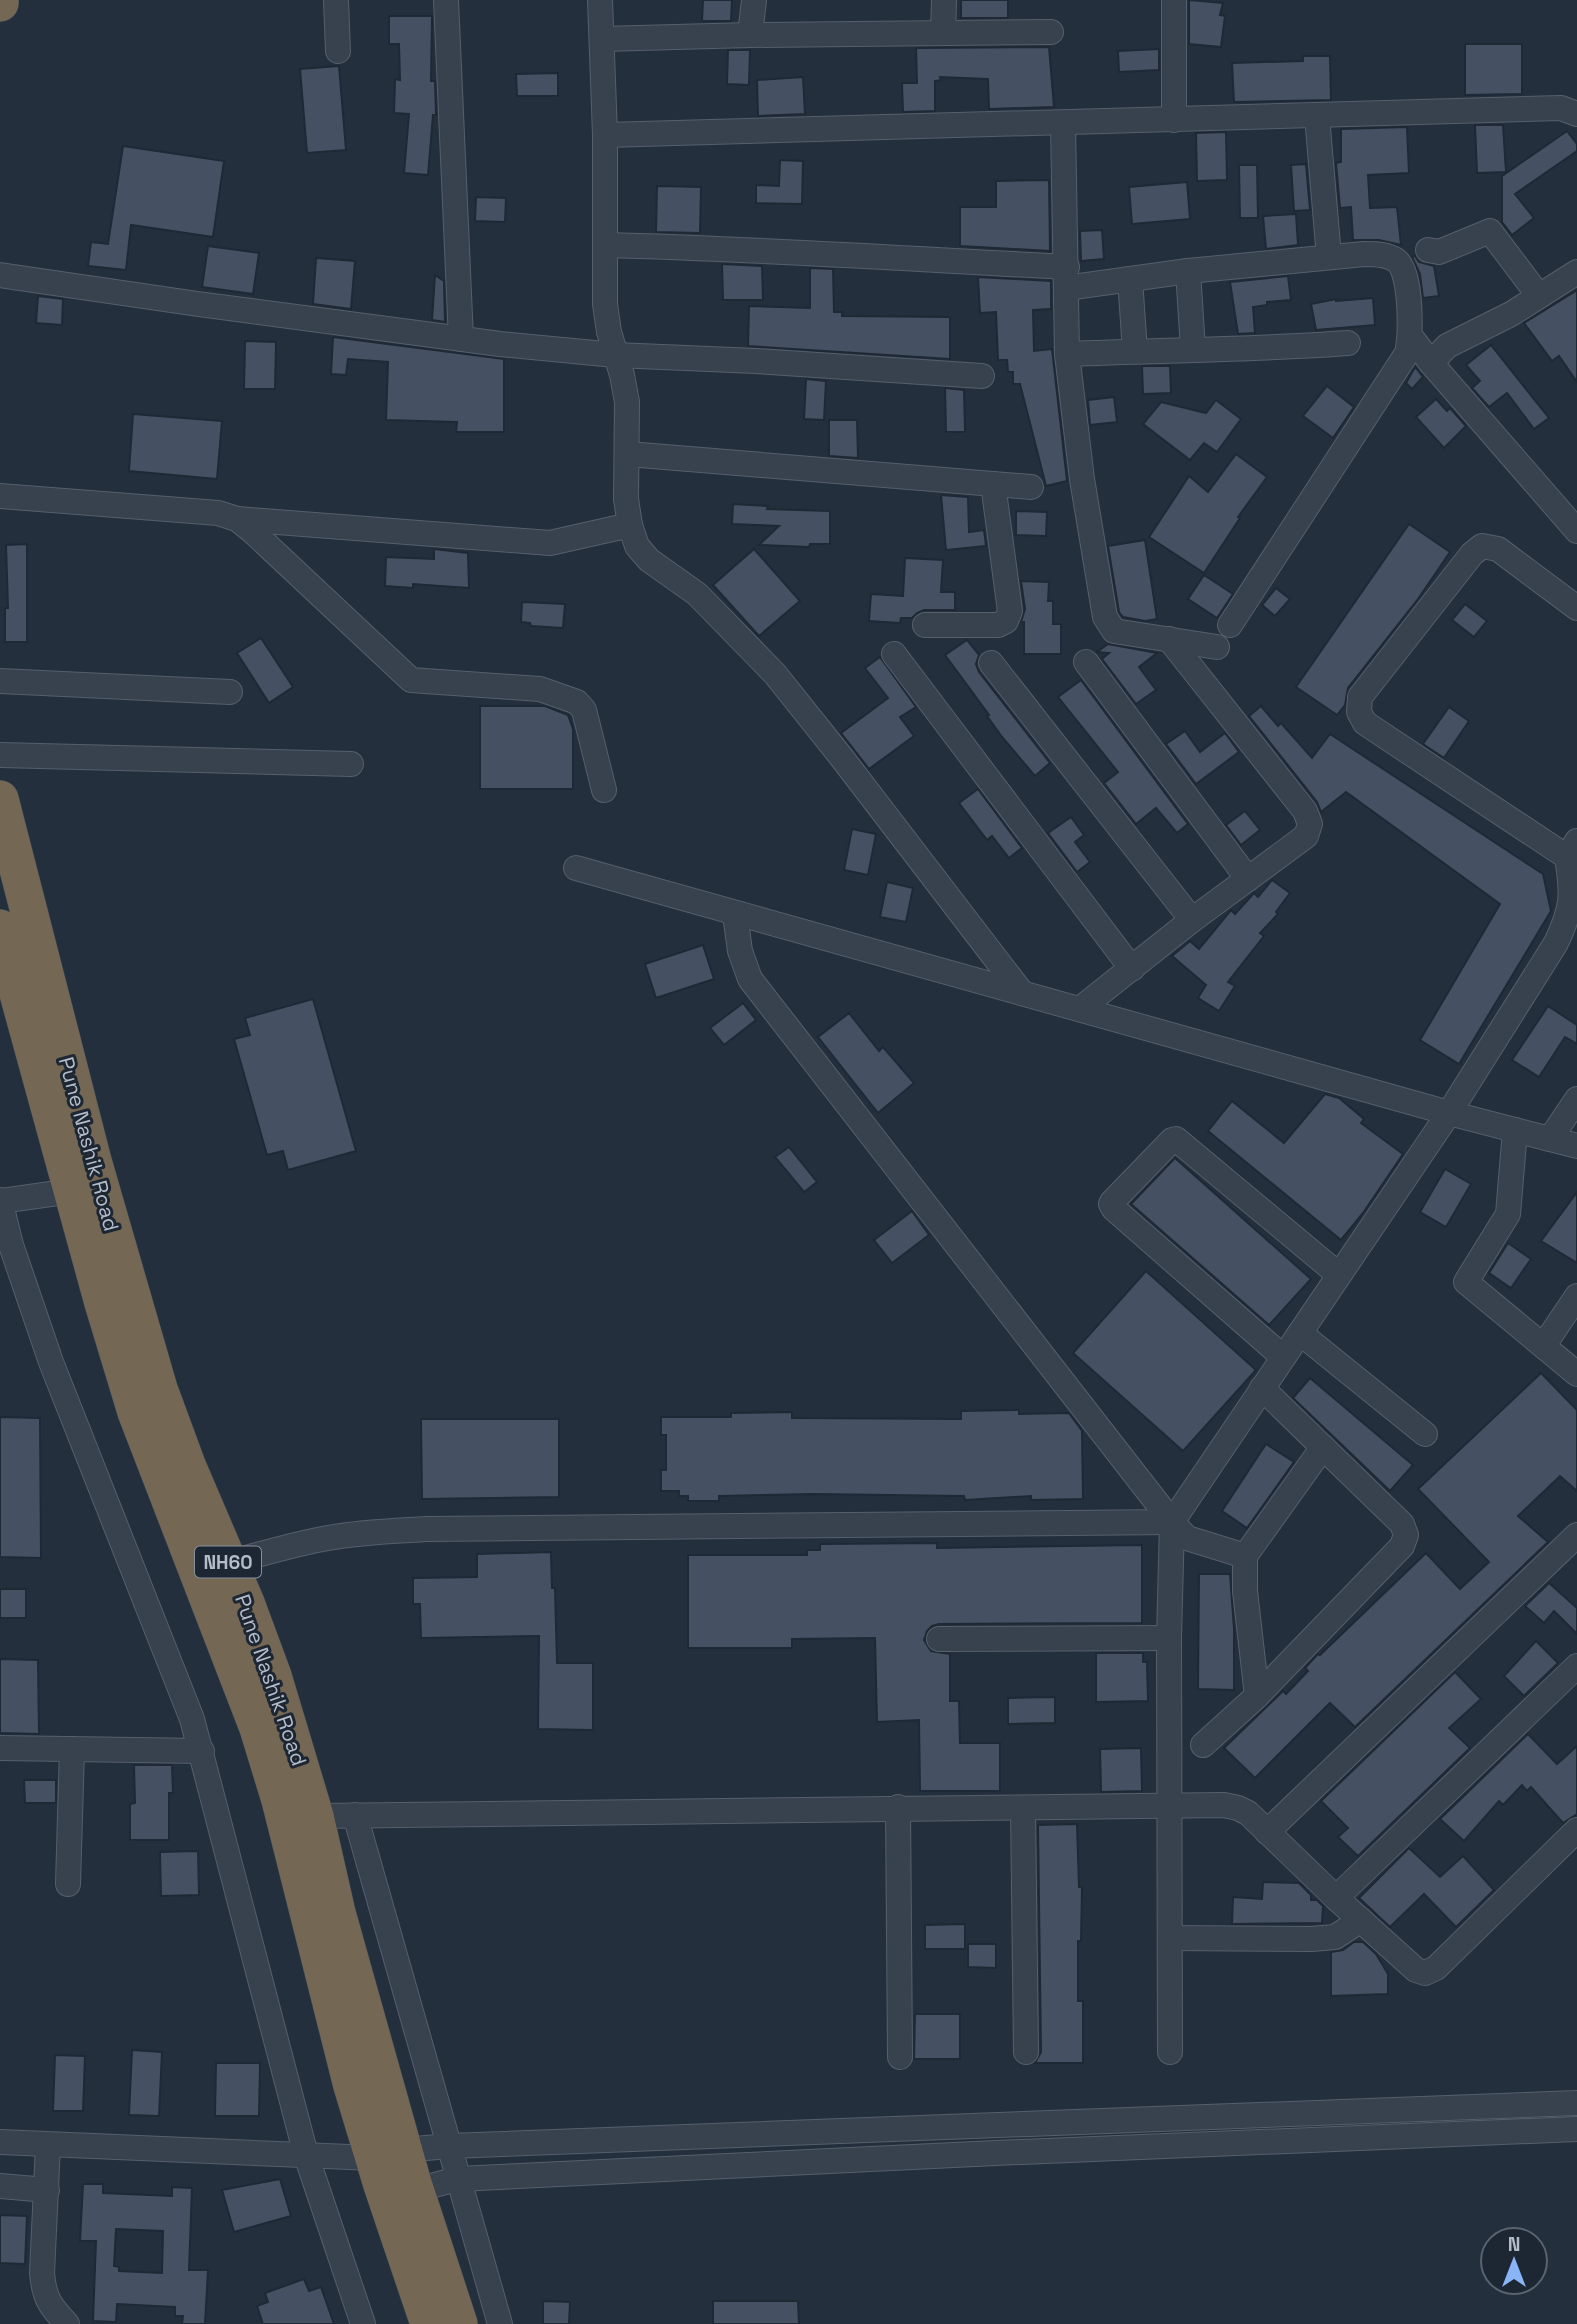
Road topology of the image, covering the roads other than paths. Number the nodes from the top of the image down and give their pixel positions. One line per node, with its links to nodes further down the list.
1 (335, 0): 11 (street)
2 (446, 0): 27 (street)
3 (600, 0): 10 (street)
4 (754, 0): 9 (street)
5 (944, 0): 8 (street)
6 (1174, 0): 14 (street)
7 (1051, 32): 8 (street)
8 (943, 33): 9 (street)
9 (750, 35): 10 (street)
10 (602, 39): 16 (street)
11 (338, 51)
12 (1577, 114): 13 (street)
13 (1317, 116): 14 (street); 19 (street)
14 (1174, 120): 15 (street)
15 (1063, 124): 16 (street); 23 (street)
16 (605, 135): 17 (street)
17 (606, 245): 23 (street); 32 (street)
18 (1428, 250): 25 (street)
19 (1329, 257): 20 (street); 26 (street)
20 (1188, 271): 24 (street); 29 (street)
21 (1577, 272): 25 (street)
22 (0, 275): 27 (street)
23 (1067, 277): 24 (street); 31 (street)
24 (1130, 279): 30 (street)
25 (1539, 296): 33 (street)
26 (1411, 337): 33 (street); 44 (street)
27 (461, 339): 32 (street)
28 (1348, 343): 29 (street)
29 (1193, 349): 30 (street)
30 (1135, 351): 31 (street)
31 (1067, 354): 45 (street)
32 (615, 355): 34 (street); 35 (street)
33 (1431, 363): 41 (street)
34 (982, 376)
35 (628, 454): 36 (street); 40 (street)
36 (993, 484): 37 (street); 43 (street)
37 (1031, 486)
38 (0, 496): 39 (street)
39 (237, 519): 40 (street); 54 (street)
40 (630, 525): 63 (street)
41 (1577, 531)
42 (1577, 608): 56 (street)
43 (925, 625)
44 (1230, 625)
45 (1169, 639): 46 (street); 58 (street)
46 (1217, 647)
47 (894, 654): 62 (street)
48 (1086, 662): 58 (street)
49 (991, 663): 60 (street)
50 (0, 681): 51 (street)
51 (230, 692)
52 (0, 755): 53 (street)
53 (351, 764)
54 (604, 790)
55 (0, 799): 85 (highway, Pune Nashik Road / NH60)
56 (1572, 849): 66 (street)
57 (576, 868): 59 (street)
58 (1248, 878): 60 (street)
59 (735, 914): 63 (street); 82 (street)
60 (1192, 920): 62 (street)
61 (0, 928): 70 (highway, Pune Nashik Road / NH60)
62 (1132, 969): 64 (street)
63 (1022, 993): 64 (street)
64 (1080, 1009): 66 (street)
65 (1577, 1099): 68 (street)
66 (1449, 1113): 67 (street); 73 (street)
67 (1515, 1130): 68 (street); 76 (street)
68 (1550, 1139): 69 (street)
69 (1577, 1146)
70 (72, 1191): 71 (street); 113 (highway, Pune Nashik Road / NH60)
71 (0, 1200): 72 (street)
72 (6, 1245): 93 (street)
73 (1339, 1275): 75 (street); 77 (street)
74 (1577, 1296): 76 (street)
75 (1300, 1333): 77 (street); 80 (street)
76 (1544, 1345): 78 (street)
77 (1283, 1357): 79 (street)
78 (1577, 1374)
79 (1262, 1388): 81 (street); 82 (street)
80 (1426, 1434)
81 (1323, 1447): 84 (street); 89 (street)
82 (1172, 1522): 84 (street); 85 (street); 86 (street)
83 (1577, 1535): 100 (street)
84 (1245, 1556): 89 (street)
85 (228, 1563): 98 (highway, Pune Nashik Road / NH60)
86 (1169, 1638): 87 (street); 94 (street)
87 (939, 1639)
88 (1577, 1666): 102 (street)
89 (1257, 1696): 90 (street)
90 (1203, 1745)
91 (0, 1748): 92 (street)
92 (72, 1749): 93 (street); 101 (street)
93 (202, 1751): 114 (street)
94 (1170, 1805): 96 (street); 100 (street); 104 (street)
95 (898, 1807): 96 (street); 97 (street); 107 (street)
96 (1023, 1808): 105 (street)
97 (355, 1815): 98 (street); 112 (street)
98 (315, 1816): 113 (highway, Pune Nashik Road / NH60)
99 (1577, 1830): 103 (street)
100 (1267, 1832): 102 (street)
101 (68, 1884)
102 (1336, 1898): 103 (street)
103 (1362, 1920): 104 (street)
104 (1170, 1938): 106 (street)
105 (1026, 2052)
106 (1170, 2052)
107 (900, 2057)
108 (1577, 2103): 112 (street)
109 (1577, 2129): 115 (street)
110 (0, 2142): 111 (street)
111 (48, 2145): 114 (street); 117 (street)
112 (448, 2146): 113 (street); 115 (street)
113 (389, 2154): 114 (street); 118 (highway, Pune Nashik Road / NH60); 121 (highway, Pune Nashik Road / NH60)
114 (306, 2155): 120 (street)
115 (457, 2179): 118 (street); 123 (street)
116 (0, 2186): 117 (street)
117 (47, 2190): 119 (street)
118 (416, 2190): 122 (highway, Pune Nashik Road / NH60)
119 (67, 2324)
120 (363, 2324)
121 (429, 2324)
122 (459, 2324)
123 (500, 2324)

